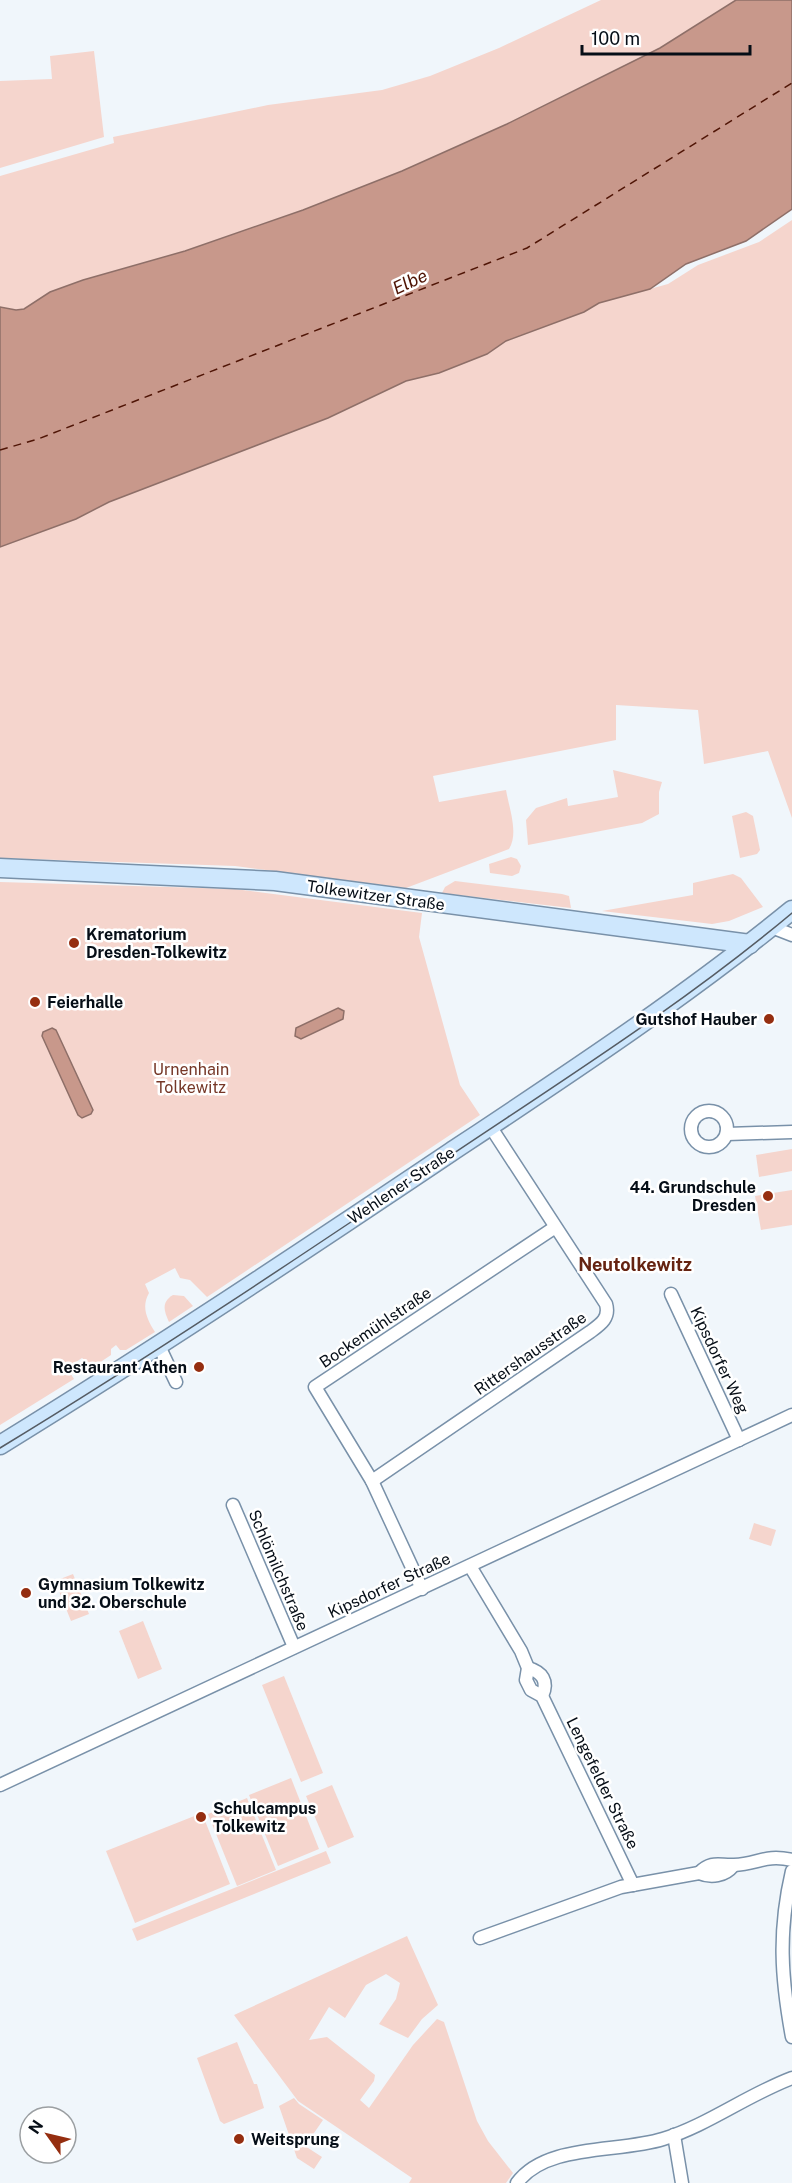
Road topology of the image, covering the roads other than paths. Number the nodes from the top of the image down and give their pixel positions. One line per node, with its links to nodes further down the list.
1 (0, 868): 5 (main road, Tolkewitzer Straße)
2 (792, 910): 3 (main road, Wehlener Straße)
3 (768, 929): 4 (street); 5 (main road, Wehlener Straße)
4 (792, 935)
5 (750, 944): 6 (main road, Wehlener Straße)
6 (490, 1126): 9 (street, Rittershausstraße); 11 (main road, Wehlener Straße)
7 (792, 1132): 8 (street)
8 (727, 1134)
9 (554, 1228): 16 (street, Rittershausstraße); 16 (street, Bockemühlstraße)
10 (671, 1294): 14 (street, Kipsdorfer Weg)
11 (159, 1346): 12 (street); 15 (main road, Wehlener Straße)
12 (176, 1382)
13 (792, 1415): 14 (street, Kipsdorfer Straße)
14 (739, 1440): 18 (street, Kipsdorfer Straße)
15 (0, 1445)
16 (372, 1481): 19 (street, Bockemühlstraße)
17 (233, 1505): 20 (street, Schlömilchstraße)
18 (470, 1566): 19 (street, Kipsdorfer Straße); 24 (street, Lengefelder Straße)
19 (422, 1589): 20 (street, Kipsdorfer Straße)
20 (294, 1647): 21 (street, Kipsdorfer Straße)
21 (0, 1785)
22 (792, 1860): 24 (street)
23 (792, 1871): 26 (street)
24 (633, 1885): 25 (street)
25 (480, 1938)
26 (792, 2037)
27 (792, 2078): 28 (street)
28 (674, 2135): 29 (street); 30 (street)
29 (517, 2183)
30 (682, 2183)

